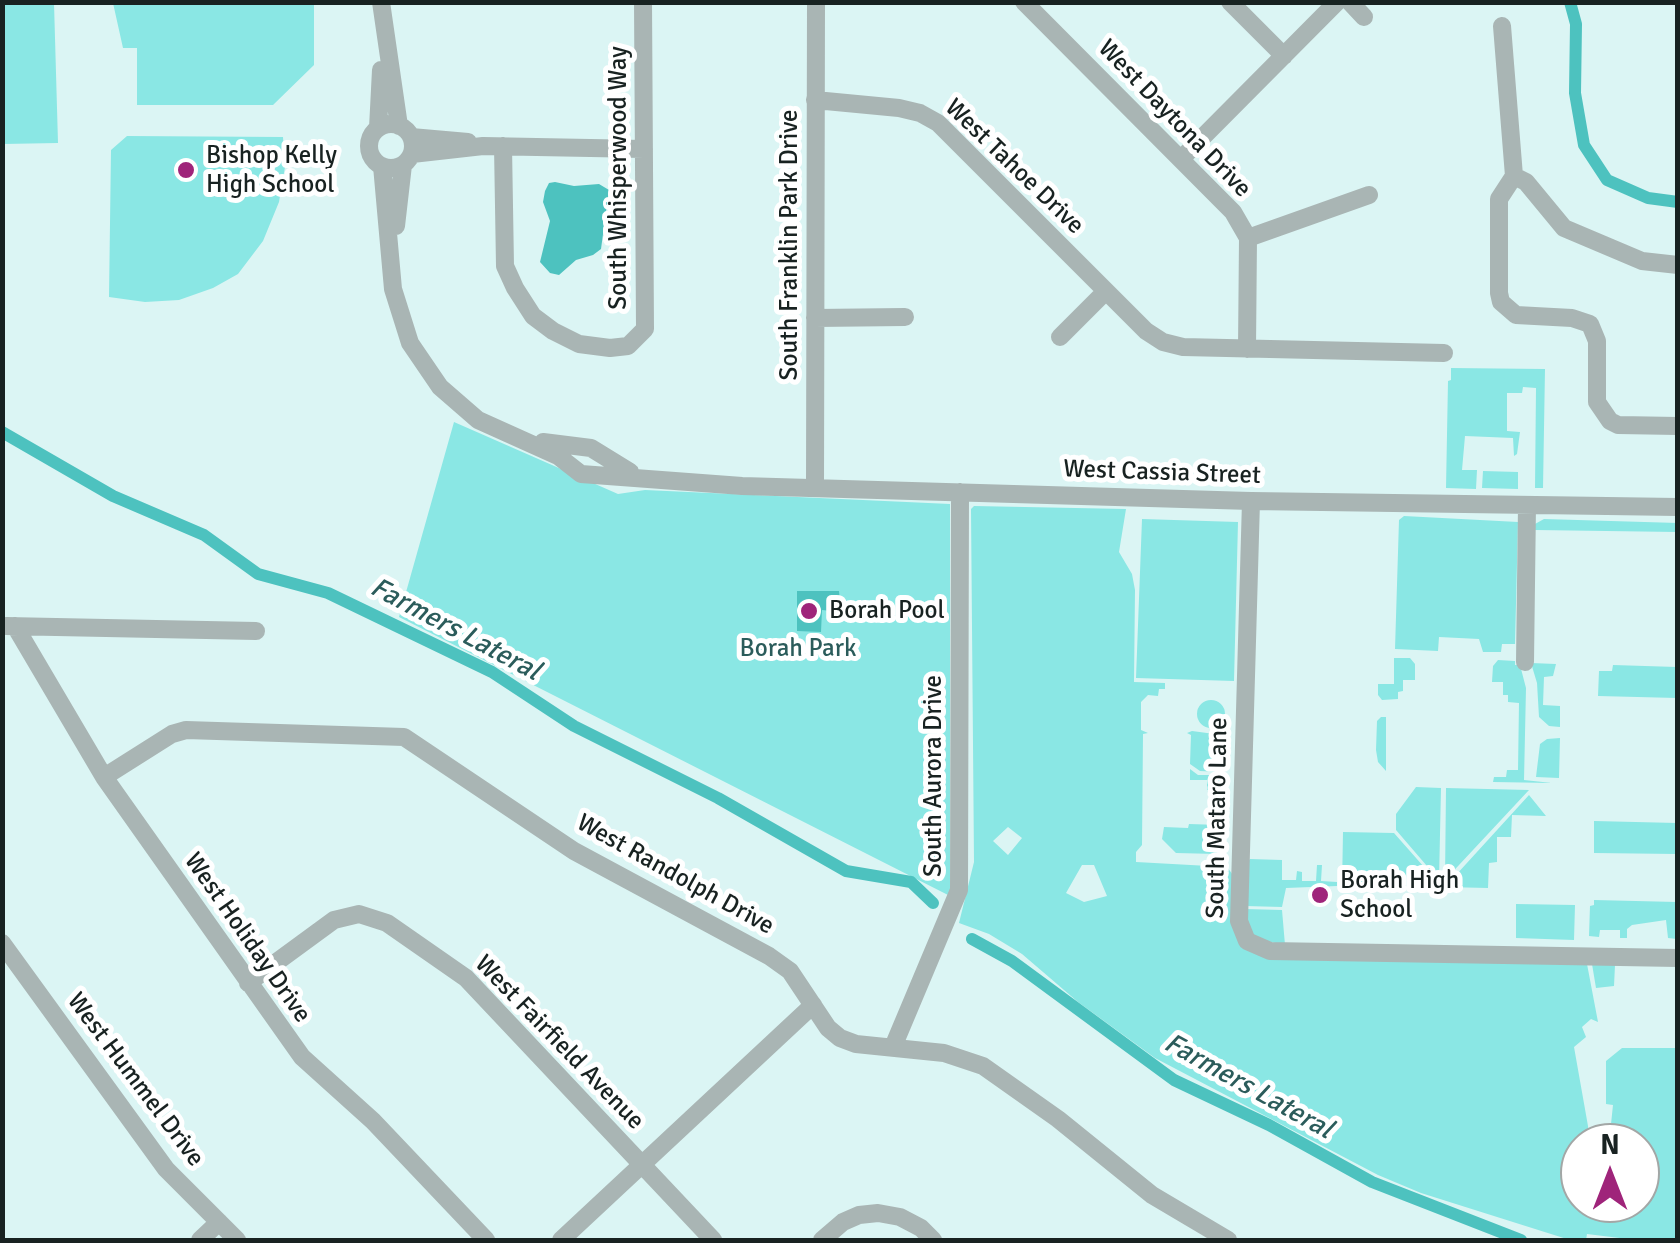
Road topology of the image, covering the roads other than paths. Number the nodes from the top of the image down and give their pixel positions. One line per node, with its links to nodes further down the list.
1 (382, 2): 10 (street)
2 (643, 2): 16 (street, South Whisperwood Way)
3 (816, 2): 12 (street, South Franklin Park Drive)
4 (1024, 2): 17 (street, West Daytona Drive)
5 (1230, 2): 11 (street)
6 (1337, 2): 11 (street)
7 (1350, 2): 8 (street)
8 (1364, 17)
9 (1502, 26): 19 (street)
10 (384, 30): 13 (street); 14 (street)
11 (1284, 56): 17 (street)
12 (816, 100): 24 (street, West Tahoe Drive); 25 (street, South Franklin Park Drive)
13 (378, 128): 14 (street); 18 (street)
14 (406, 145): 15 (street); 18 (street); 22 (street)
15 (503, 146): 16 (street); 16 (street, South Whisperwood Way)
16 (644, 149)
17 (1181, 159): 21 (street, West Daytona Drive)
18 (382, 166): 22 (street)
19 (1514, 176): 23 (street); 30 (street)
20 (1369, 194): 21 (street)
21 (1248, 238): 28 (street, West Daytona Drive)
22 (391, 256): 31 (street, West Cassia Street)
23 (1678, 265)
24 (1106, 291): 27 (street); 28 (street, West Tahoe Drive)
25 (815, 318): 26 (street); 33 (street, South Franklin Park Drive)
26 (904, 318)
27 (1060, 337)
28 (1247, 348): 29 (street, West Tahoe Drive)
29 (1444, 353)
30 (1678, 426)
31 (514, 436): 32 (street); 32 (street, West Cassia Street)
32 (645, 478): 33 (street, West Cassia Street)
33 (815, 488): 34 (street, West Cassia Street)
34 (960, 492): 35 (street, West Cassia Street); 46 (street, South Aurora Drive)
35 (1252, 501): 36 (street, West Cassia Street); 43 (street, South Mataro Lane)
36 (1527, 504): 37 (street, West Cassia Street); 40 (street)
37 (1678, 507)
38 (9, 626): 39 (street); 41 (street, West Holiday Drive)
39 (256, 631)
40 (1524, 662)
41 (104, 778): 44 (street, West Holiday Drive); 45 (street, West Randolph Drive)
42 (2, 943): 48 (street, West Hummel Drive)
43 (1678, 958)
44 (248, 983): 47 (street, West Fairfield Avenue); 51 (street, West Holiday Drive)
45 (813, 1005): 46 (street, West Randolph Drive); 47 (street)
46 (893, 1047): 56 (street, West Randolph Drive)
47 (642, 1165): 52 (street); 53 (street, West Fairfield Avenue)
48 (219, 1222): 49 (street); 50 (street, West Hummel Drive)
49 (200, 1240)
50 (237, 1240)
51 (486, 1240)
52 (562, 1240)
53 (712, 1240)
54 (822, 1240): 55 (street)
55 (932, 1240)
56 (1228, 1240)

